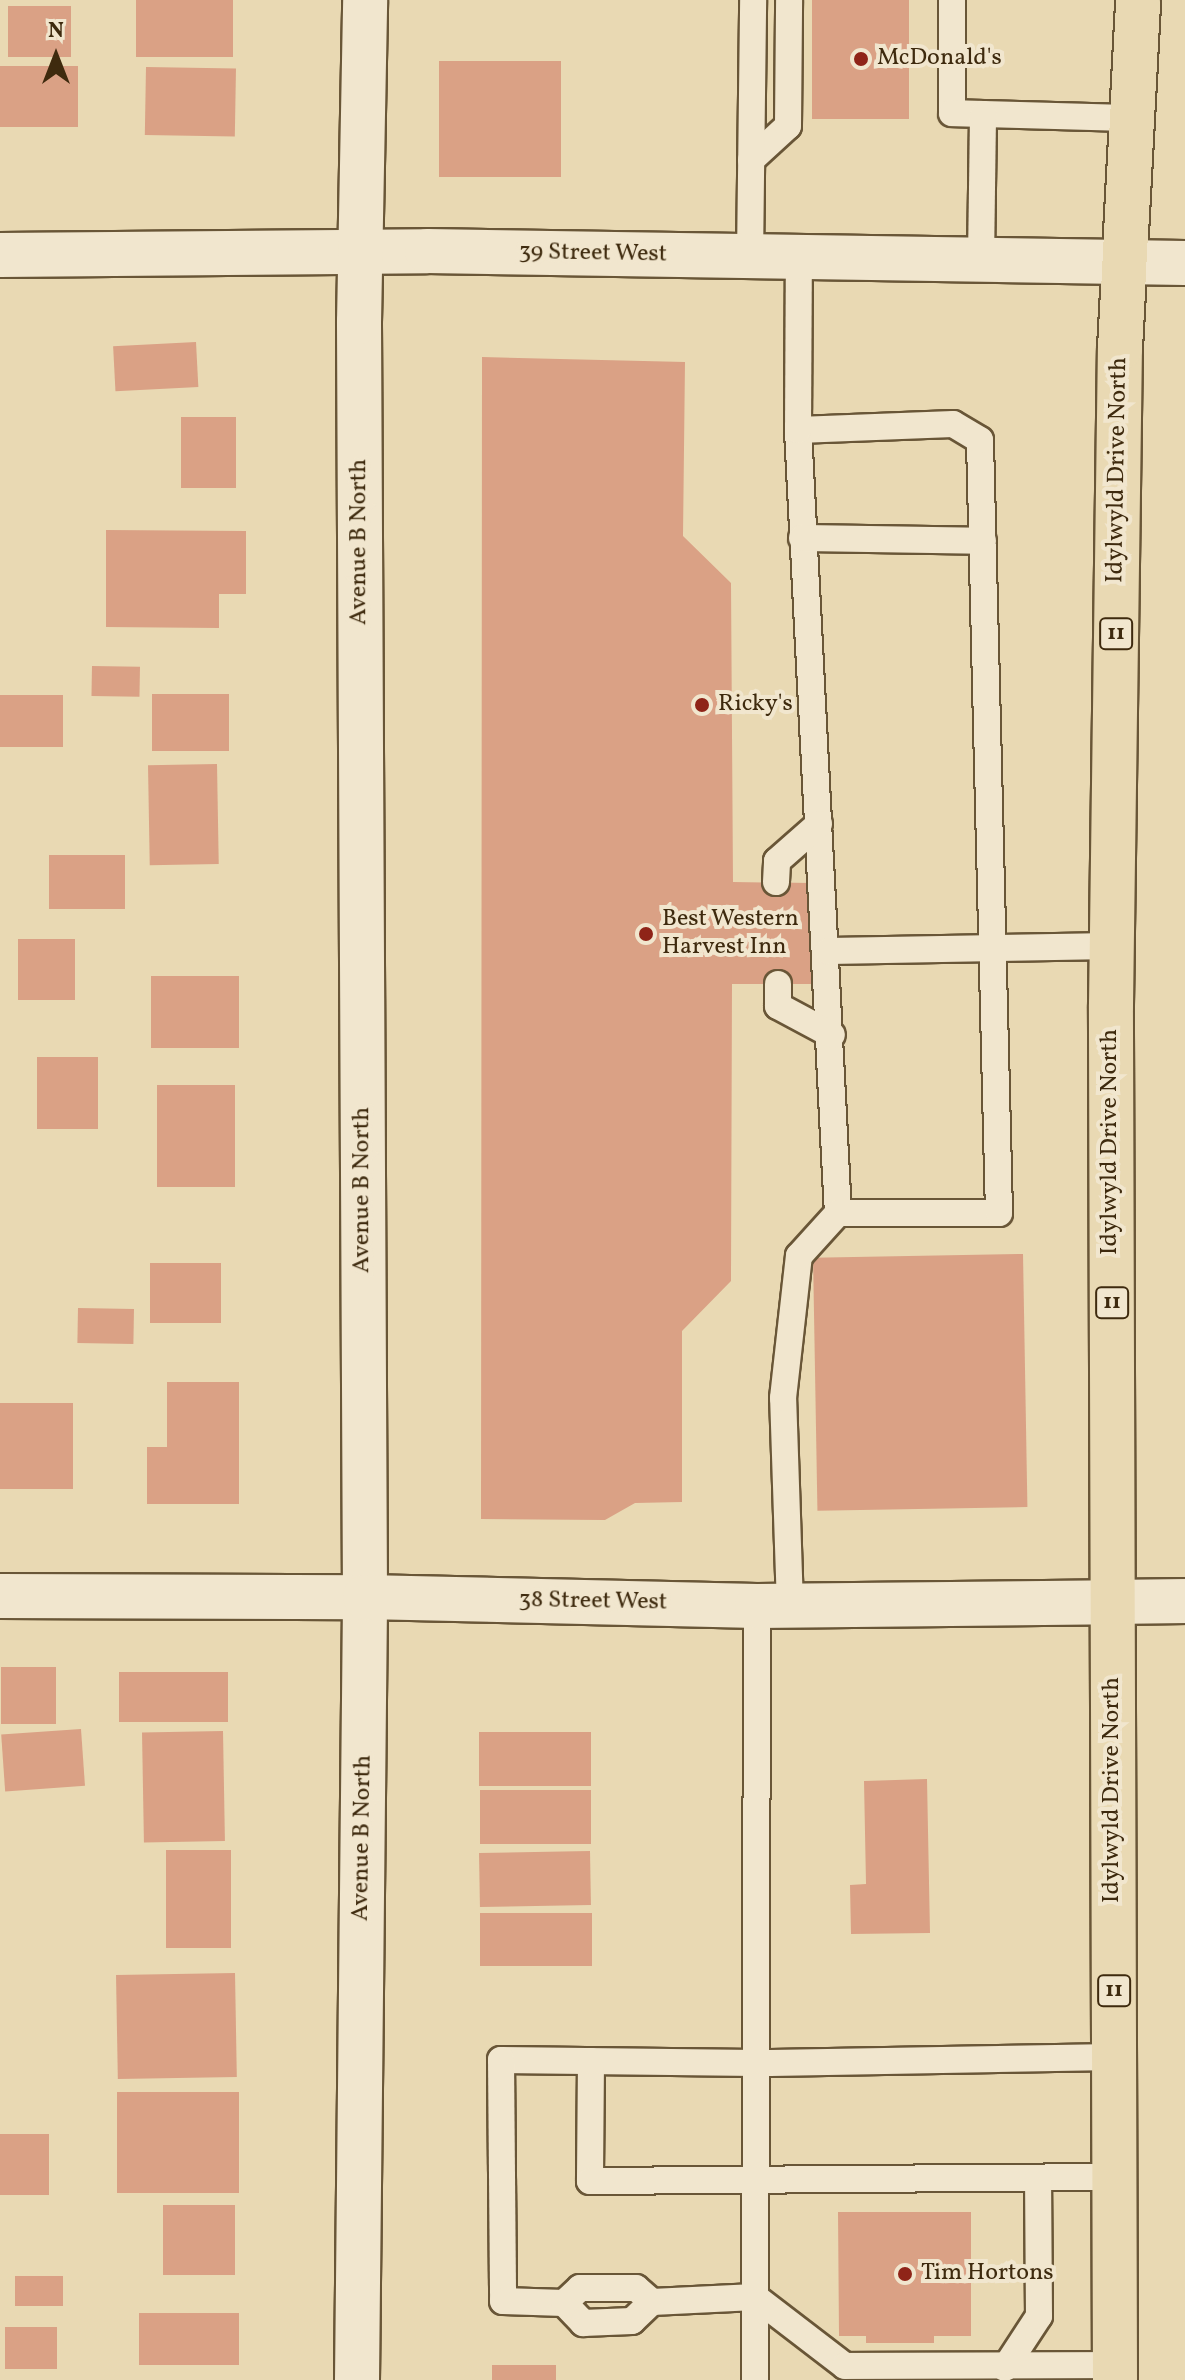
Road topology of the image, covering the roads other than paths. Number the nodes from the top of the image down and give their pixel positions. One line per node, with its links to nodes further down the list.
1 (365, 0): 10 (street, Avenue B North)
2 (753, 0): 9 (lane)
3 (789, 0): 9 (lane)
4 (952, 0): 7 (lane)
5 (1118, 0): 6 (street)
6 (1138, 20): 8 (main road, Idylwyld Drive North / 11)
7 (983, 114): 8 (lane); 14 (lane)
8 (1132, 118): 16 (main road, Idylwyld Drive North / 11)
9 (751, 160): 12 (lane)
10 (364, 251): 11 (street, 39 Street West); 12 (street, 39 Street West); 29 (street, Avenue B North)
11 (0, 255)
12 (750, 258): 13 (street, 39 Street West)
13 (799, 258): 14 (street, 39 Street West); 17 (lane)
14 (981, 260): 16 (street, 39 Street West)
15 (1185, 263): 16 (street, 39 Street West)
16 (1123, 264): 22 (main road, Idylwyld Drive North / 11)
17 (798, 430): 18 (lane); 19 (lane)
18 (802, 538): 19 (lane); 20 (lane)
19 (983, 541): 23 (lane)
20 (819, 824): 21 (lane); 24 (lane)
21 (776, 882)
22 (1112, 946): 23 (lane); 31 (main road, Idylwyld Drive North / 11)
23 (993, 950): 24 (lane); 27 (lane)
24 (828, 951): 26 (lane)
25 (778, 984): 26 (lane)
26 (832, 1035): 27 (lane)
27 (838, 1213): 32 (lane)
28 (0, 1596): 29 (street, 38 Street West)
29 (365, 1597): 32 (street, 38 Street West); 42 (street, Avenue B North)
30 (1185, 1601): 31 (street, 38 Street West)
31 (1112, 1602): 32 (street, 38 Street West); 33 (main road, Idylwyld Drive North / 11)
32 (773, 1606): 35 (lane)
33 (1114, 2057): 35 (lane); 36 (main road, Idylwyld Drive North / 11)
34 (591, 2061): 35 (lane); 38 (lane); 39 (lane)
35 (756, 2063): 38 (lane)
36 (1115, 2177): 37 (lane); 41 (main road, Idylwyld Drive North / 11)
37 (1038, 2178): 38 (lane); 40 (lane)
38 (756, 2181): 39 (lane)
39 (755, 2297): 40 (lane); 43 (lane)
40 (1005, 2368): 41 (lane)
41 (1115, 2373)
42 (357, 2380)
43 (755, 2380)

